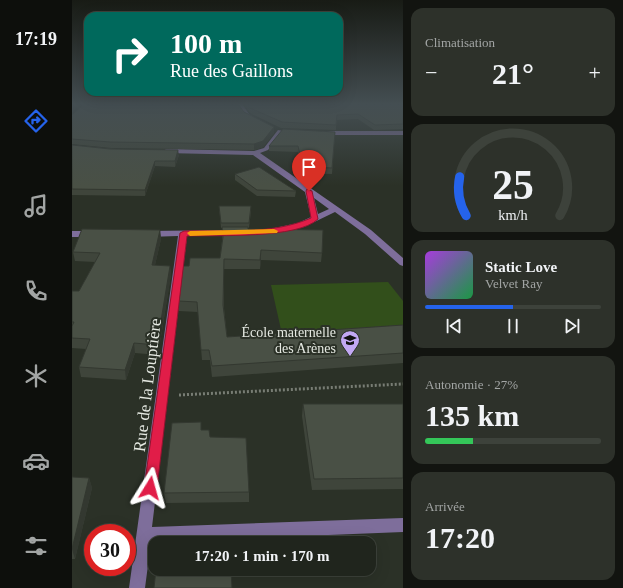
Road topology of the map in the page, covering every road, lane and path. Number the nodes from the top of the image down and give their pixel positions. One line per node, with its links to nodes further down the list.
1 (280, 131): 5 (street)
2 (317, 133): 3 (street)
3 (403, 133)
4 (159, 151): 5 (street)
5 (255, 153): 6 (street)
6 (309, 191): 7 (street); 8 (street)
7 (335, 209): 8 (street); 15 (street)
8 (314, 219): 10 (street)
9 (245, 232): 11 (street)
10 (268, 232)
11 (184, 233): 14 (street); 17 (street, Rue de la Louptière)
12 (72, 234): 13 (street)
13 (104, 234)
14 (136, 234)
15 (403, 263)
16 (403, 384): 17 (path)
17 (163, 395): 19 (street, Rue de la Louptière)
18 (403, 525): 19 (street)
19 (144, 535): 20 (street, Rue de la Louptière)
20 (137, 588)

